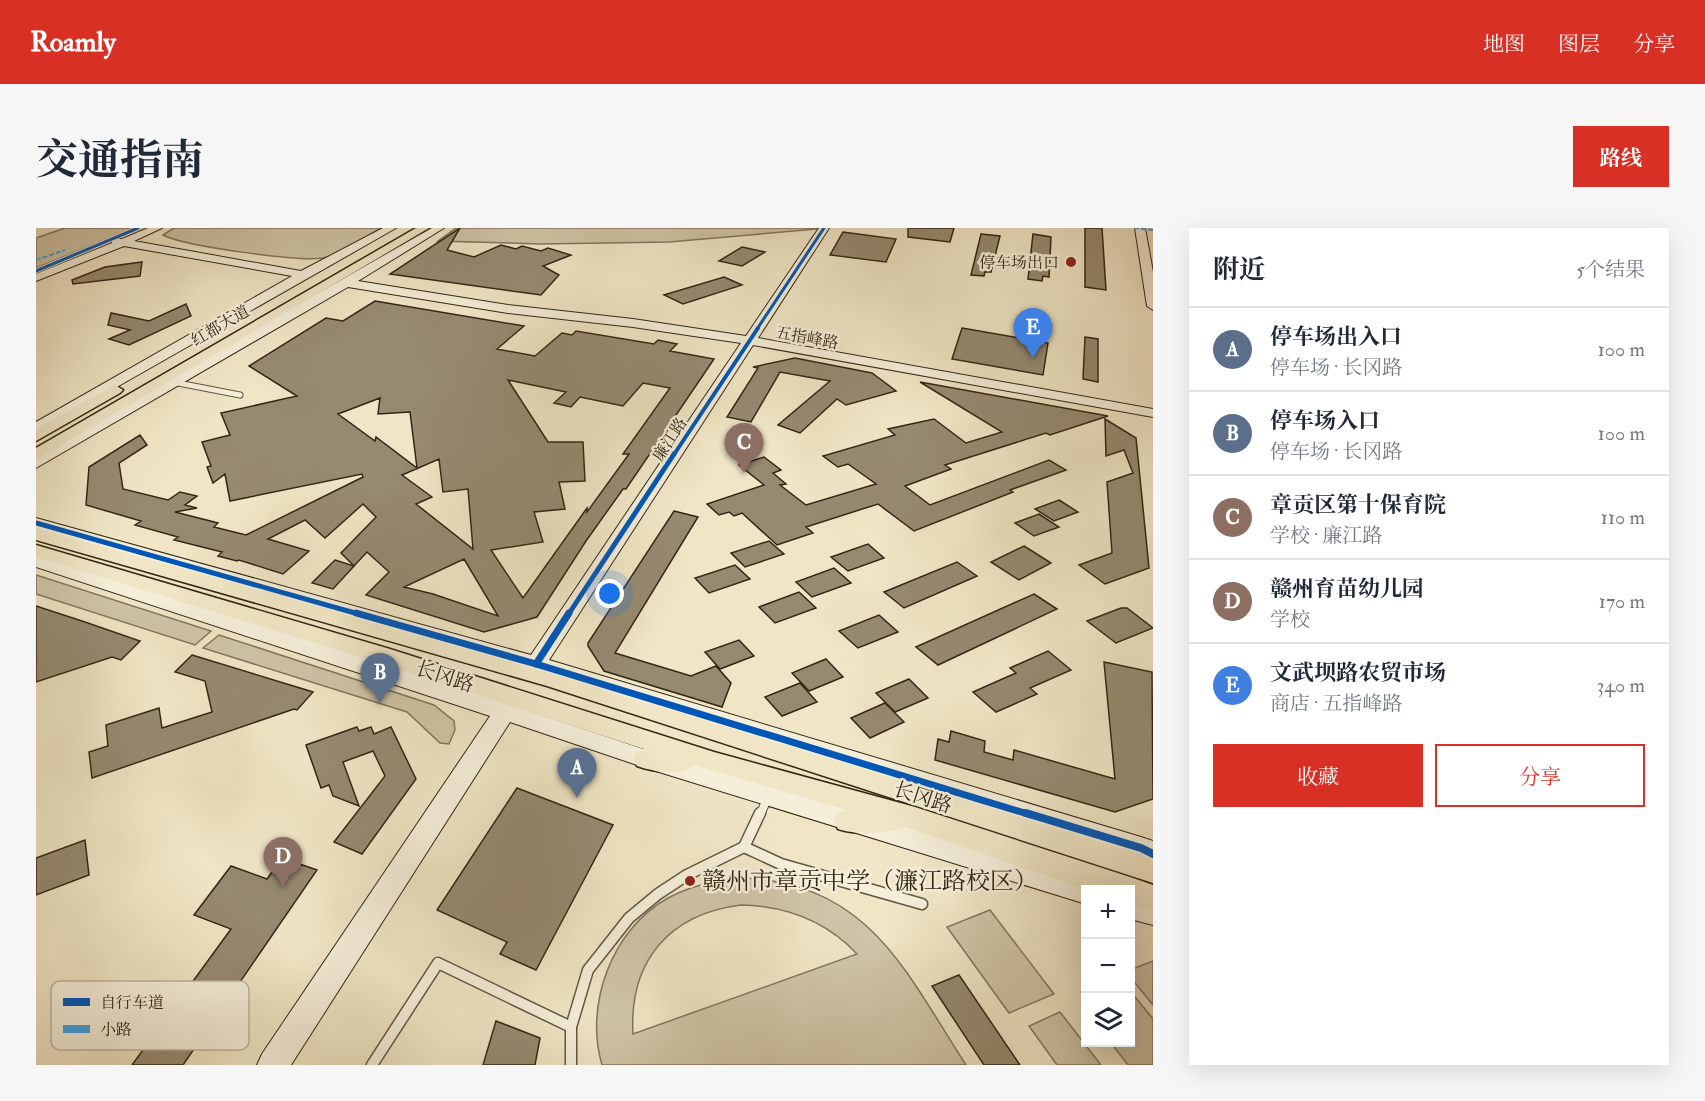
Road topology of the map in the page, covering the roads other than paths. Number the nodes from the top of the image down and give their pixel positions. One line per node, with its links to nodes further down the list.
1 (145, 228): 10 (street)
2 (157, 228): 10 (street)
3 (391, 228): 11 (street)
4 (404, 228): 21 (main road, 红都大道)
5 (824, 228): 15 (street, 廉江路)
6 (1140, 228): 14 (street)
7 (1152, 228): 9 (street)
8 (430, 229): 13 (street); 21 (main road, 红都大道)
9 (1153, 233)
10 (125, 240): 11 (street); 12 (street)
11 (307, 272): 20 (street)
12 (36, 276)
13 (351, 281): 15 (street, 五指峰路); 16 (street)
14 (1153, 306)
15 (751, 337): 18 (street, 五指峰路); 19 (street, 五指峰路); 28 (street, 廉江路)
16 (172, 382): 17 (lane); 21 (street)
17 (240, 396)
18 (1153, 405)
19 (1153, 413)
20 (36, 428)
21 (38, 452)
22 (36, 523): 26 (street)
23 (36, 534): 27 (main road, 长冈路)
24 (36, 551): 27 (main road, 长冈路)
25 (36, 561): 29 (street)
26 (454, 641): 27 (main road); 28 (street)
27 (386, 645): 29 (main road); 32 (main road, 长冈路); 38 (main road, 长冈路)
28 (536, 663): 37 (street)
29 (422, 684): 30 (street)
30 (504, 713): 31 (street); 47 (street)
31 (645, 759): 32 (main road); 33 (street)
32 (714, 762): 34 (main road, 长冈路)
33 (768, 796): 35 (street); 36 (lane)
34 (915, 818): 35 (main road); 39 (main road, 长冈路)
35 (848, 821): 40 (street)
36 (744, 847): 43 (lane); 46 (lane)
37 (1153, 854)
38 (1153, 870)
39 (1115, 885)
40 (1081, 891)
41 (1135, 892): 42 (main road, 长冈路)
42 (1153, 898)
43 (922, 904)
44 (1135, 907): 45 (street)
45 (1153, 912)
46 (571, 1027): 48 (lane); 49 (lane)
47 (273, 1065)
48 (372, 1065)
49 (571, 1065)

